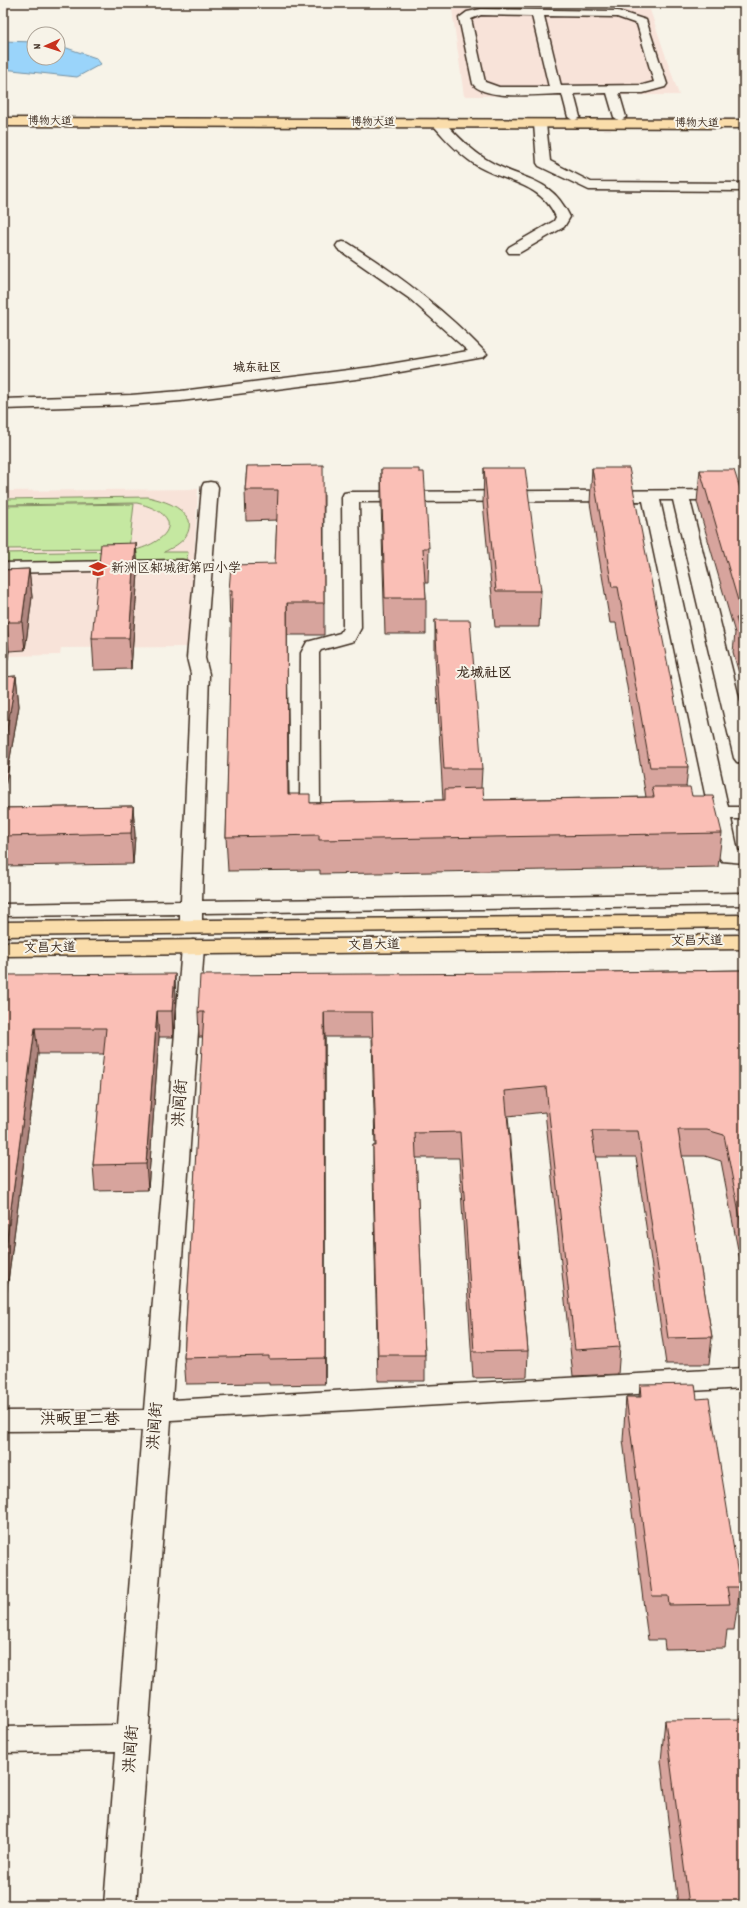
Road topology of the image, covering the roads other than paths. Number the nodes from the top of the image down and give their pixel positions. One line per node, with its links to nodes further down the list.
1 (537, 13): 2 (street); 2 (street); 3 (street)
2 (561, 90): 3 (street); 5 (street)
3 (612, 90): 6 (street)
4 (3, 115): 5 (main road, 博物大道)
5 (574, 117): 6 (main road, 博物大道)
6 (620, 117): 7 (main road, 博物大道)
7 (744, 117)
8 (3, 122): 9 (main road, 博物大道)
9 (438, 123): 10 (main road, 博物大道); 14 (street)
10 (540, 124): 11 (main road, 博物大道); 12 (street)
11 (744, 124)
12 (744, 187)
13 (343, 246): 15 (street)
14 (514, 250)
15 (3, 404)
16 (210, 487): 31 (street, 洪闾街)
17 (650, 495): 18 (street); 23 (street); 26 (street)
18 (680, 495): 19 (street); 22 (street)
19 (744, 495)
20 (182, 564): 21 (street)
21 (3, 568)
22 (744, 758)
23 (719, 813): 24 (street); 25 (street); 27 (street)
24 (744, 813)
25 (672, 814)
26 (350, 816)
27 (744, 857)
28 (744, 899): 31 (street)
29 (3, 910): 31 (street)
30 (744, 921): 31 (main road, 文昌大道)
31 (192, 927): 32 (main road, 文昌大道); 33 (main road, 文昌大道); 34 (main road, 文昌大道); 36 (street, 洪闾街)
32 (3, 928)
33 (744, 942)
34 (3, 949)
35 (744, 1378): 36 (street, 洪畈里二巷)
36 (157, 1415): 37 (street, 洪畈里二巷); 38 (street, 洪闾街)
37 (3, 1421)
38 (133, 1738): 39 (street); 40 (street, 洪闾街)
39 (3, 1740)
40 (120, 1905)

